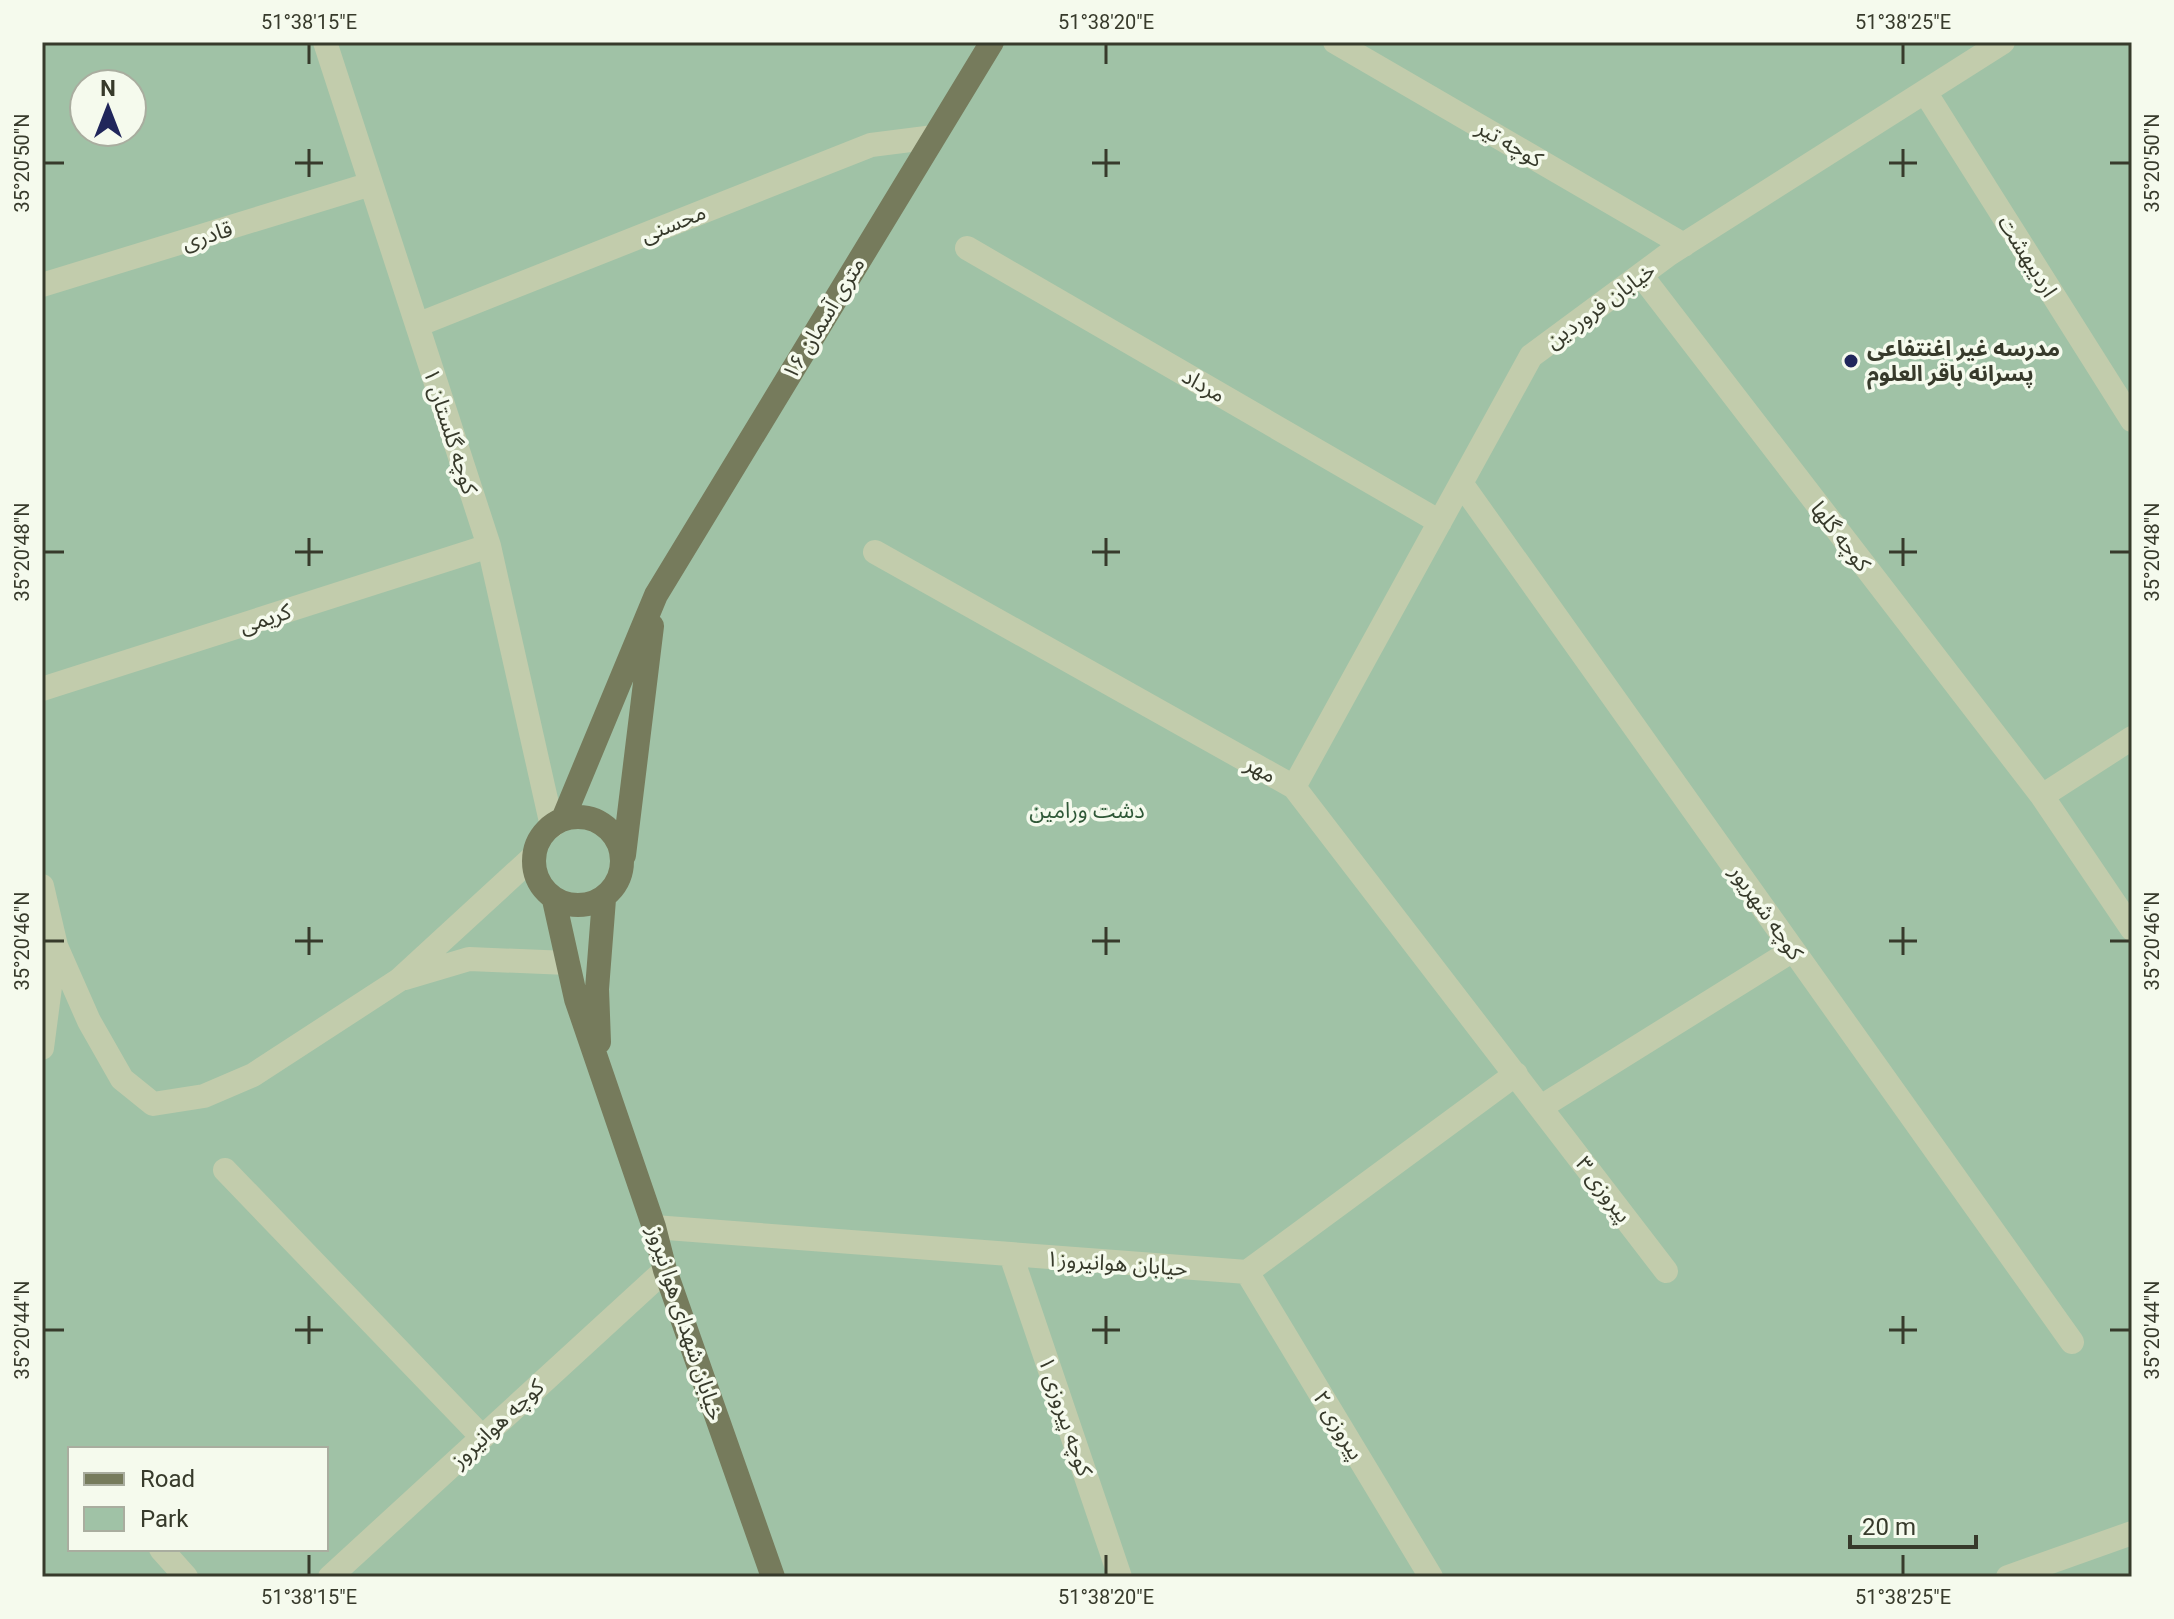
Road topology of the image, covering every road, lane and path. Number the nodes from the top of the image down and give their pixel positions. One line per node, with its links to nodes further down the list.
1 (325, 42): 7 (street, کوچه گلستان ۱)
2 (992, 42): 6 (main road, ۱۶ متری آسمان)
3 (1335, 42): 8 (street, کوچه تیر)
4 (1984, 46): 5 (street, خیابان فروردین)
5 (1925, 92): 8 (street, خیابان فروردین); 13 (street, اردیبهشت)
6 (934, 137): 12 (street, محسنی); 18 (main road, ۱۶ متری آسمان)
7 (371, 184): 11 (street, قادری); 12 (street, کوچه گلستان ۱)
8 (1684, 245): 10 (street, خیابان فروردین)
9 (967, 248): 15 (street, مرداد)
10 (1641, 275): 14 (street, خیابان فروردین); 22 (street, کوچه گلها)
11 (42, 285)
12 (417, 325): 16 (street, کوچه گلستان ۱)
13 (2132, 420)
14 (1461, 483): 15 (street, خیابان فروردین); 31 (street, کوچه شهریور)
15 (1440, 522): 21 (street, خیابان فروردین)
16 (489, 546): 19 (street, کریمی); 23 (street, کوچه گلستان ۱)
17 (875, 552): 21 (street, مهر)
18 (656, 595): 23 (main road, ۱۶ متری آسمان); 24 (main road, ۱۶ متری آسمان)
19 (42, 689)
20 (2132, 738): 22 (street)
21 (1294, 787): 36 (street, مهر)
22 (2042, 796): 29 (street, کوچه گلها)
23 (558, 823): 24 (main road); 25 (main road)
24 (624, 856): 27 (main road)
25 (533, 857): 28 (main road); 33 (street)
26 (42, 886): 30 (street)
27 (604, 899): 28 (main road); 35 (main road, خیابان شهدای هوا نیروز)
28 (554, 900): 32 (main road, خیابان شهدای هوا نیروز)
29 (2132, 929)
30 (56, 946): 33 (street); 34 (street)
31 (1793, 950): 37 (street); 44 (street, کوچه شهریور)
32 (568, 963): 33 (street); 35 (main road, خیابان شهدای هوا نیروز)
33 (399, 980)
34 (42, 1048)
35 (600, 1069): 39 (main road, خیابان شهدای هوا نیروز)
36 (1516, 1074): 37 (street, مهر); 43 (street)
37 (1541, 1107): 42 (street, پیروزی ۳)
38 (225, 1170): 45 (street)
39 (654, 1227): 40 (street, حیابان هوانیروز۱); 41 (main road, خیابان شهدای هوا نیروز)
40 (1011, 1255): 43 (street, حیابان هوانیروز۱); 51 (street, کوچه پیروزی ۱)
41 (665, 1270): 45 (street, کوچه هوانیروز); 48 (main road, خیابان شهدای هوا نیروز)
42 (1666, 1271)
43 (1247, 1272): 52 (street, پیروزی ۲)
44 (2072, 1342)
45 (482, 1437): 50 (street, کوچه هوانیروز)
46 (2132, 1533): 53 (street)
47 (163, 1551): 49 (street)
48 (766, 1575)
49 (186, 1577)
50 (330, 1577)
51 (1120, 1577)
52 (1431, 1577)
53 (2008, 1577)

